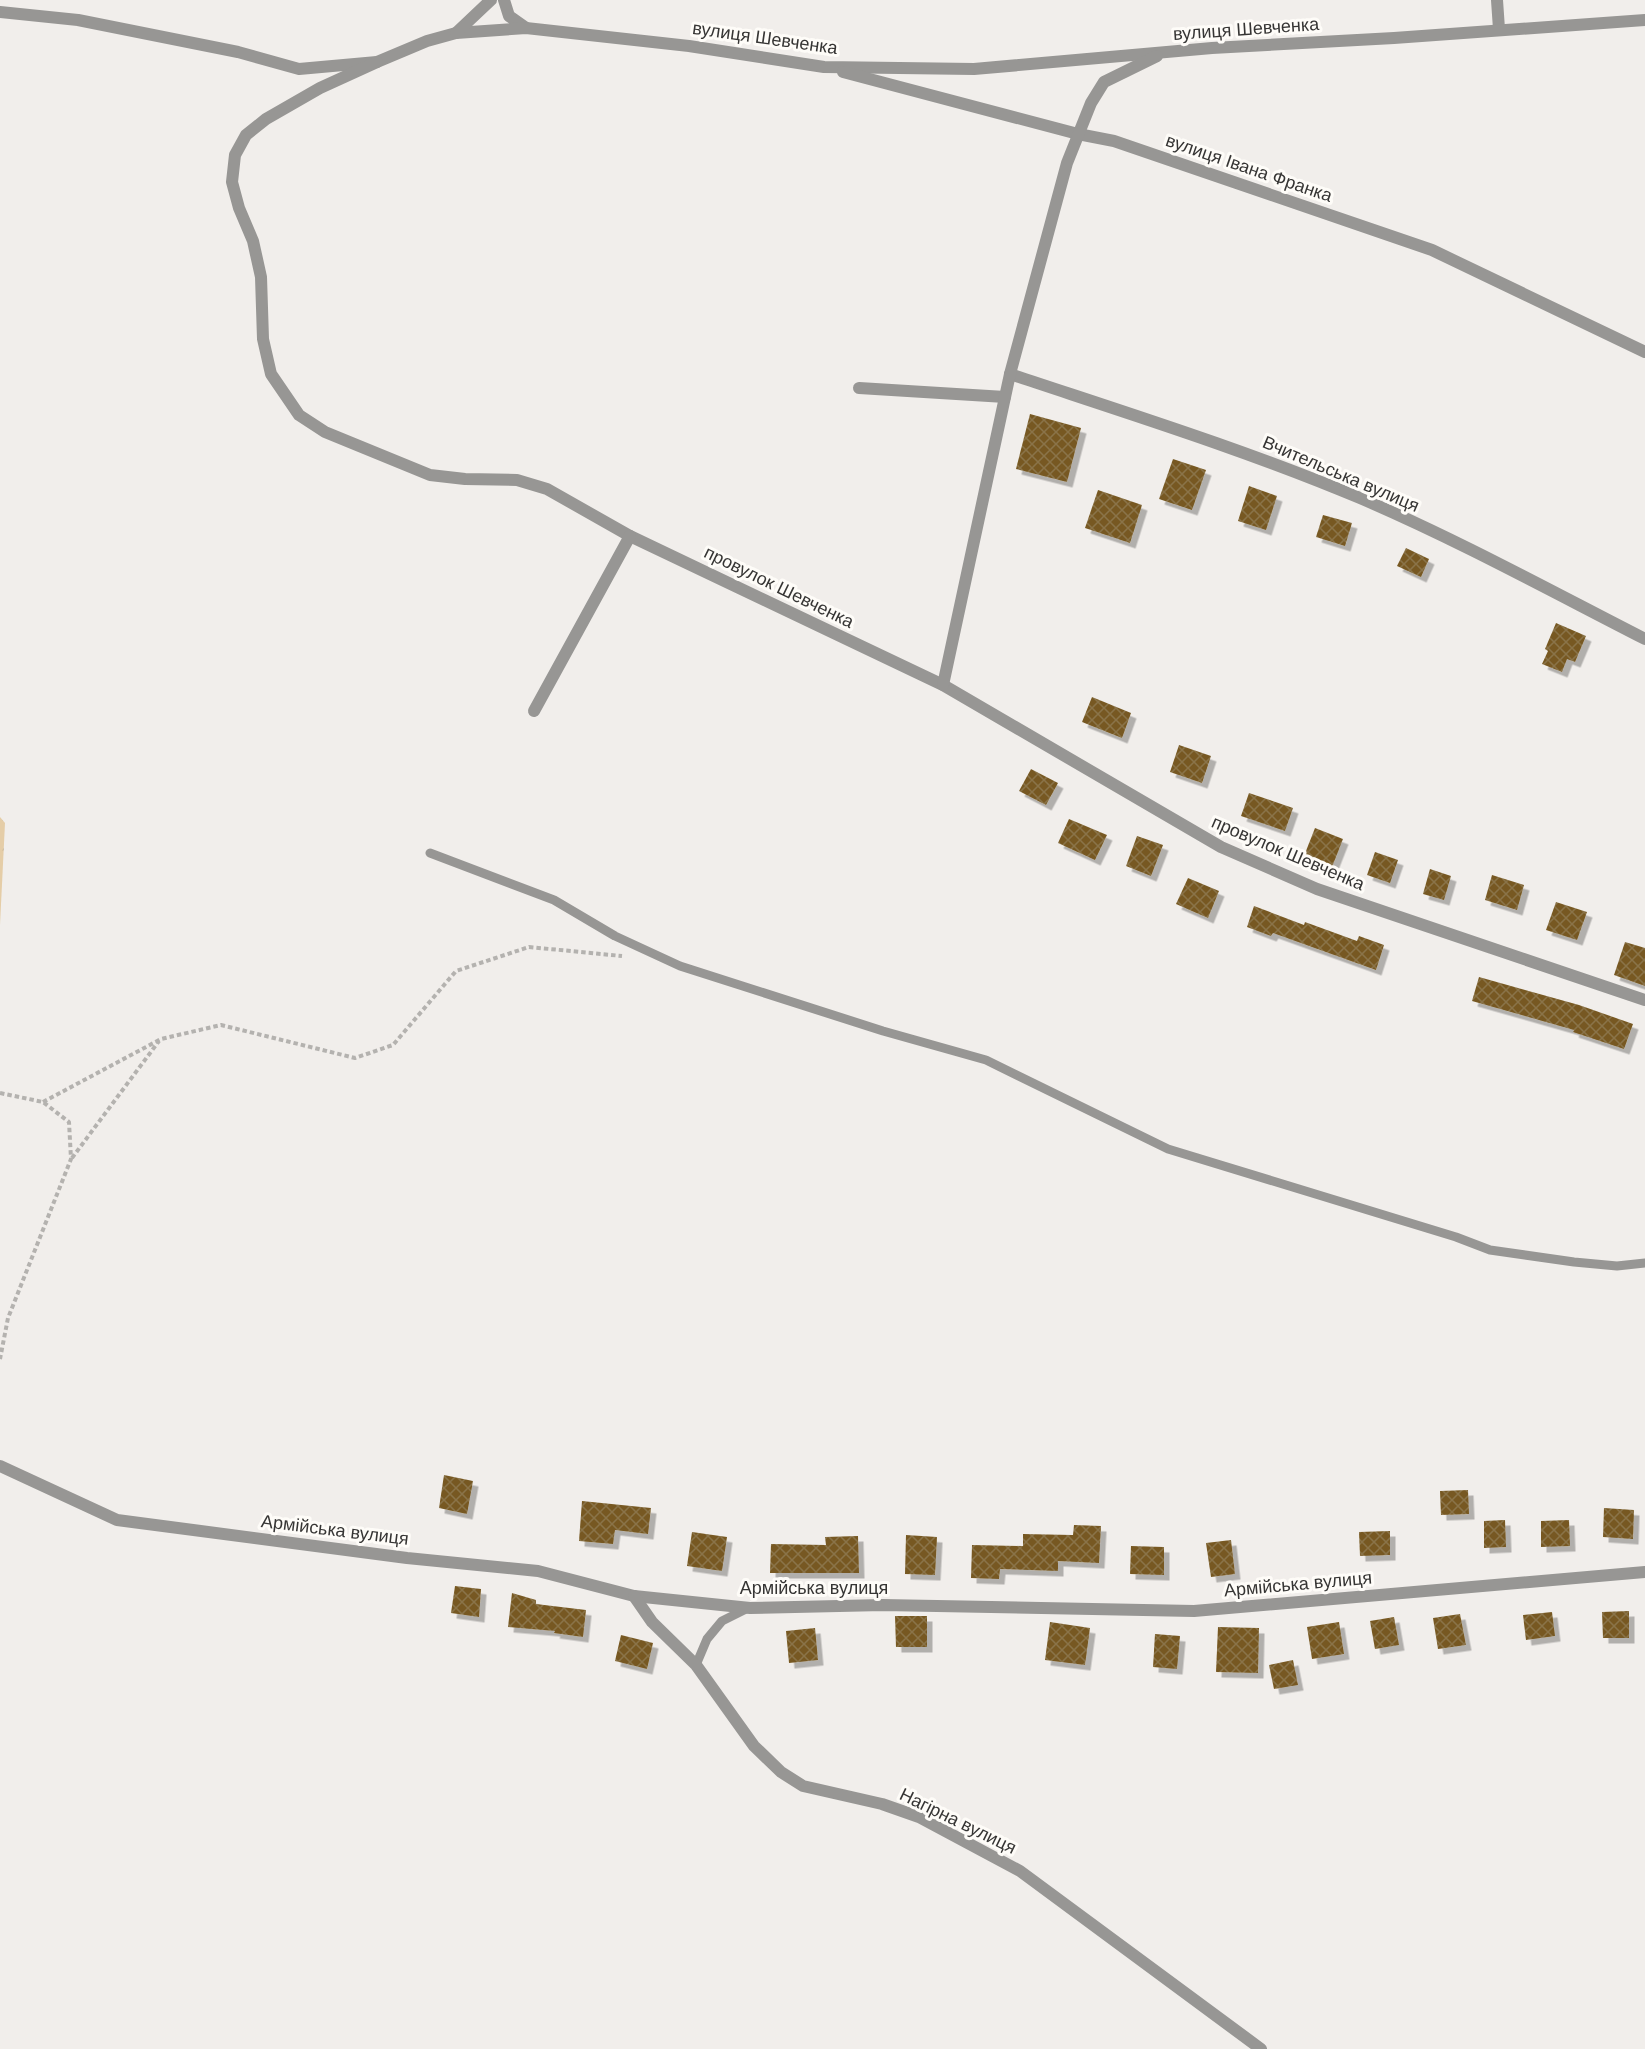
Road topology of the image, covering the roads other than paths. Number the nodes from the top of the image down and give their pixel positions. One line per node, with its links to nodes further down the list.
1 (491, 0): 8 (street)
2 (504, 0): 6 (street)
3 (1497, 0): 7 (street)
4 (0, 12): 10 (street, вулиця Шевченка)
5 (1645, 20): 7 (street, вулиця Шевченка)
6 (526, 28): 8 (street, вулиця Шевченка); 11 (street, вулиця Шевченка)
7 (1499, 29): 9 (street, вулиця Шевченка)
8 (456, 33): 10 (street, вулиця Шевченка)
9 (1164, 52): 11 (street, вулиця Шевченка); 12 (street)
10 (377, 62): 17 (street, провулок Шевченка)
11 (824, 67): 12 (street, вулиця Івана Франка)
12 (1078, 134): 13 (street, вулиця Івана Франка); 14 (street)
13 (1645, 352)
14 (1010, 374): 16 (street); 18 (street, Вчительська вулиця)
15 (859, 388): 16 (street)
16 (1005, 397): 19 (street)
17 (630, 536): 19 (street, провулок Шевченка); 20 (street)
18 (1645, 639)
19 (943, 685): 22 (street, провулок Шевченка)
20 (534, 711)
21 (430, 853): 23 (lane)
22 (1645, 1000)
23 (1645, 1263)
24 (0, 1466): 26 (street, Армійська вулиця)
25 (1645, 1572): 27 (street, Армійська вулиця)
26 (634, 1596): 27 (street, Армійська вулиця); 28 (street, Нагірна вулиця)
27 (750, 1608): 28 (lane)
28 (696, 1665): 29 (street, Нагірна вулиця)
29 (1261, 2049)

